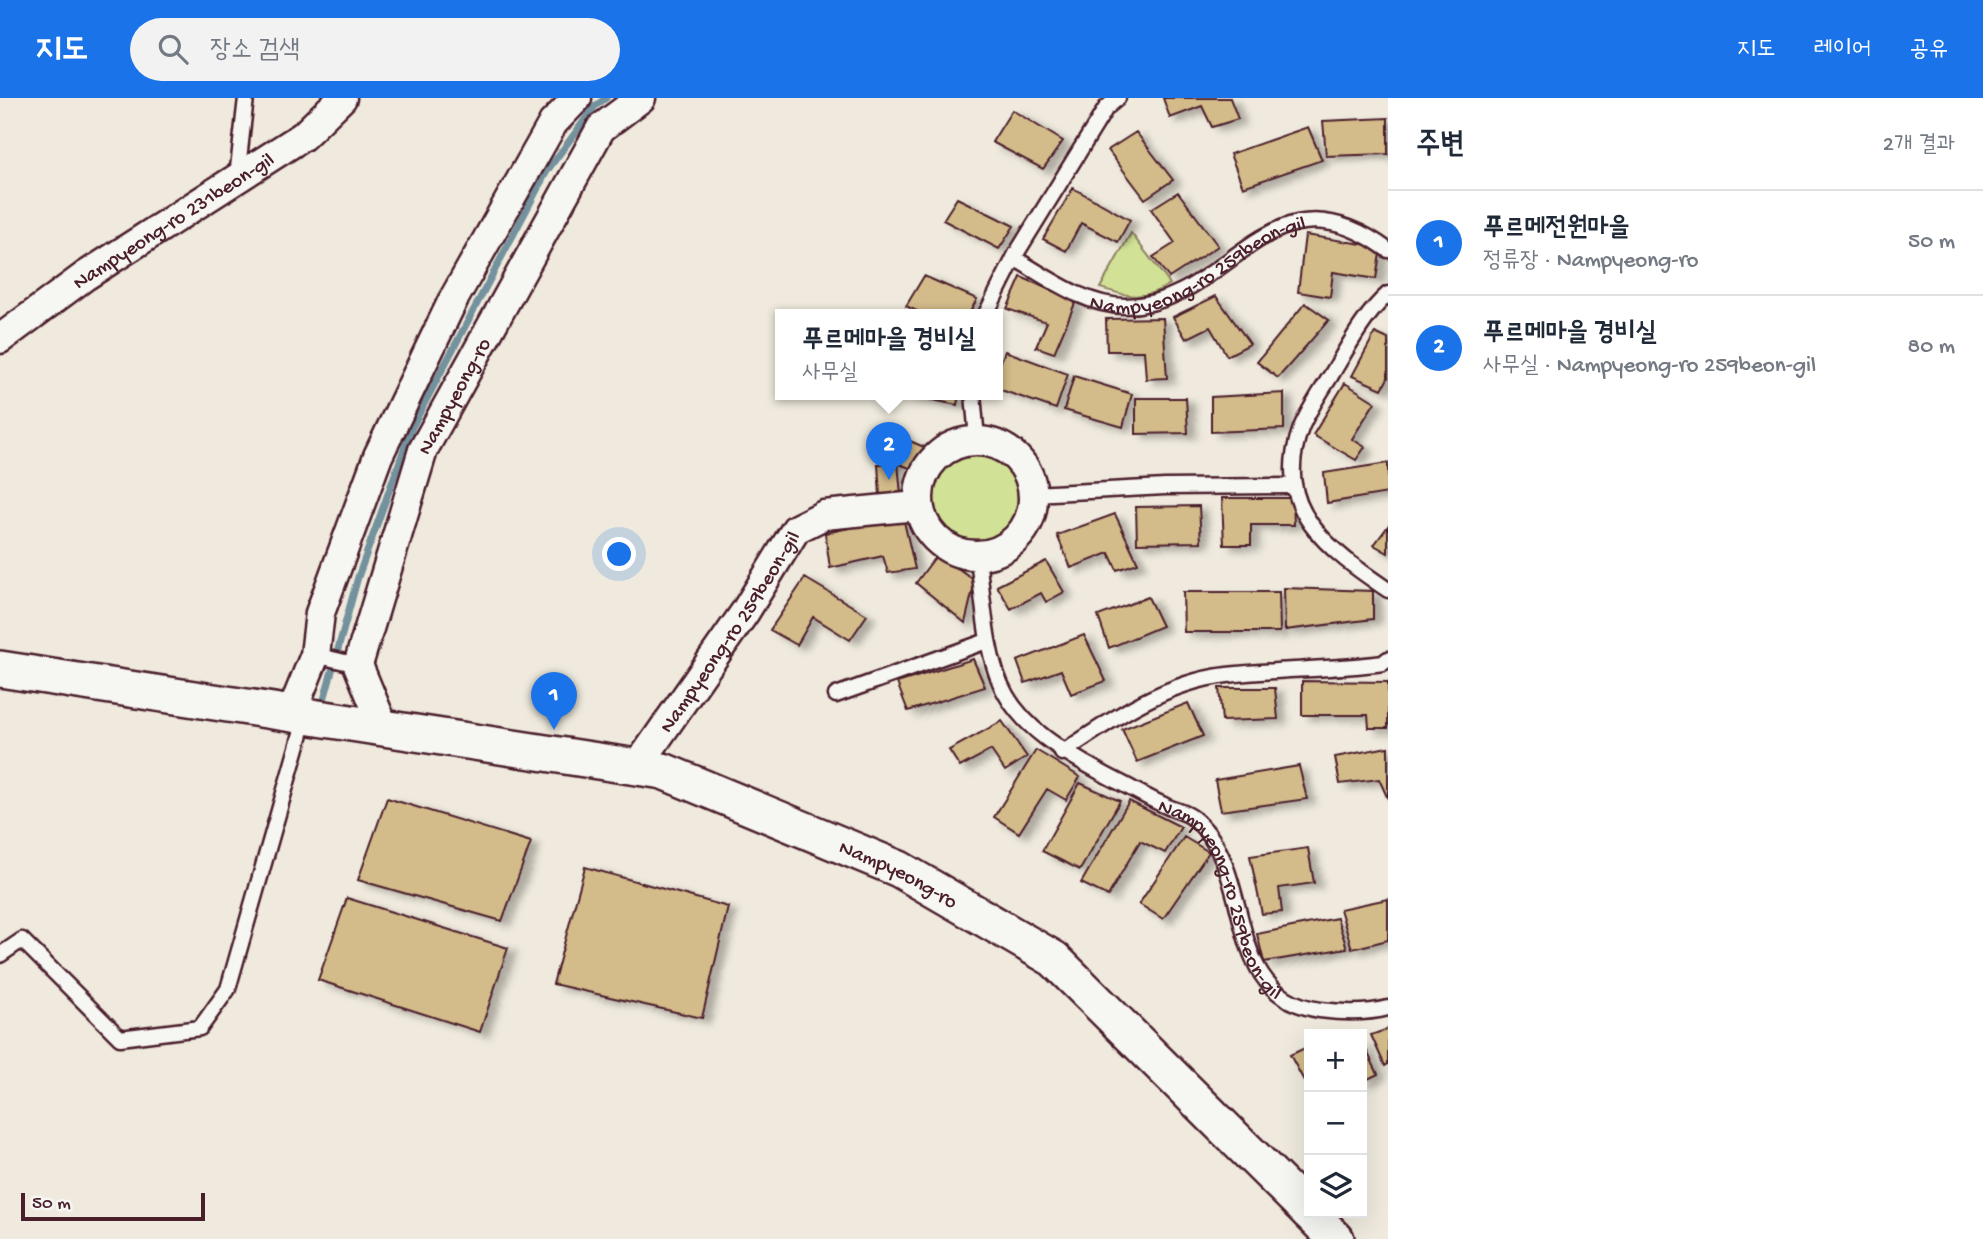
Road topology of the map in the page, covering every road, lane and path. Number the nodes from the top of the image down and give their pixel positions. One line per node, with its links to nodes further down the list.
1 (246, 98): 6 (lane)
2 (342, 98): 6 (street, Nampyeong-ro 231beon-gil)
3 (577, 98): 20 (street, Nampyeong-ro)
4 (641, 98): 22 (street, Nampyeong-ro)
5 (1118, 98): 8 (lane)
6 (237, 179): 11 (street, Nampyeong-ro 231beon-gil)
7 (1388, 250): 8 (lane, Nampyeong-ro 259beon-gil)
8 (1013, 258): 10 (lane)
9 (1388, 294): 14 (lane)
10 (988, 309)
11 (0, 339)
12 (974, 400): 13 (lane)
13 (977, 439): 15 (street); 16 (street)
14 (1293, 486): 15 (lane); 18 (lane)
15 (1033, 494): 17 (street)
16 (918, 506): 17 (street); 28 (street, Nampyeong-ro 259beon-gil)
17 (978, 555): 19 (lane, Nampyeong-ro 259beon-gil)
18 (1388, 590)
19 (987, 641): 24 (lane); 27 (lane, Nampyeong-ro 259beon-gil)
20 (319, 656): 22 (lane); 25 (street, Nampyeong-ro)
21 (1388, 659): 27 (lane)
22 (353, 664): 26 (street)
23 (0, 669): 25 (street, Nampyeong-ro)
24 (836, 695)
25 (298, 715): 26 (street, Nampyeong-ro); 29 (lane)
26 (384, 729): 28 (street, Nampyeong-ro)
27 (1062, 753): 30 (lane, Nampyeong-ro 259beon-gil)
28 (637, 767): 31 (street, Nampyeong-ro)
29 (0, 955)
30 (1388, 1007)
31 (1304, 1206)
32 (1316, 1218): 33 (street, Nampyeong-ro)
33 (1336, 1239)

